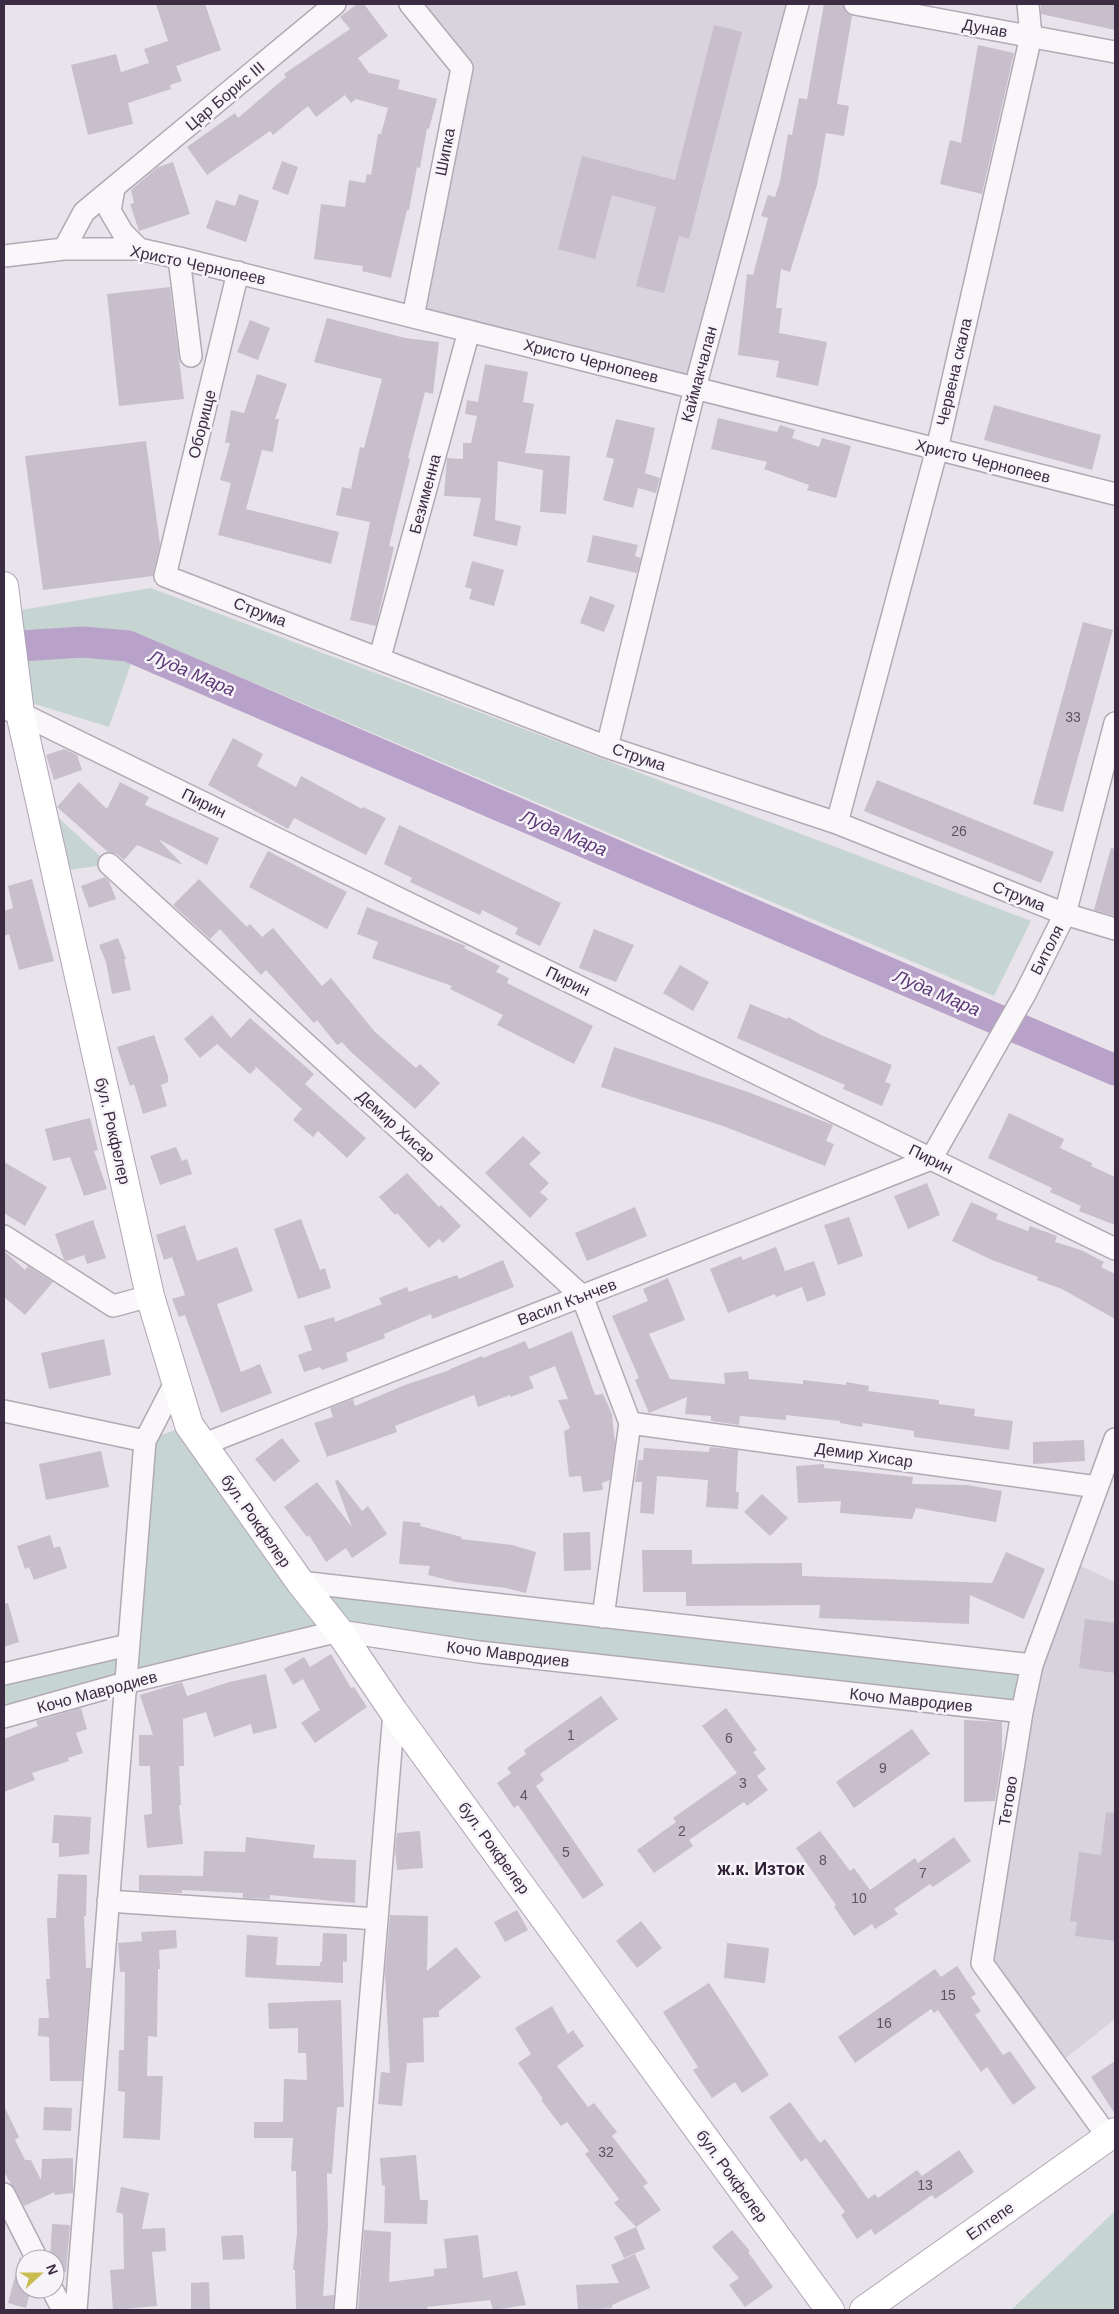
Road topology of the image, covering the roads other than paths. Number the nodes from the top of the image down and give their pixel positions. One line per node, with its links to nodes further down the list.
1 (335, 4): 8 (street, Цар Борис III)
2 (410, 4): 14 (street, Шипка)
3 (798, 4): 17 (street, Каймакчалан)
4 (855, 4): 6 (street, Дунав)
5 (1028, 4): 6 (street, Червена скала)
6 (1031, 36): 7 (street, Дунав); 18 (street, Червена скала)
7 (1115, 52)
8 (114, 188): 9 (street, Цар Борис III); 10 (street)
9 (64, 249): 10 (street, Христо Чернопеев); 11 (street)
10 (139, 249): 12 (street, Христо Чернопеев)
11 (4, 256)
12 (179, 258): 13 (street, Христо Чернопеев); 16 (street)
13 (238, 272): 14 (street, Христо Чернопеев); 20 (street, Оборище)
14 (413, 316): 15 (street, Христо Чернопеев)
15 (469, 331): 17 (street, Христо Чернопеев); 22 (street, Безименна)
16 (191, 356)
17 (695, 388): 18 (street, Христо Чернопеев); 25 (street, Каймакчалан)
18 (937, 449): 19 (street, Христо Чернопеев); 26 (street, Червена скала)
19 (1115, 494)
20 (165, 576): 22 (street, Струма)
21 (5, 592): 23 (main road, бул. Рокфелер)
22 (380, 658): 25 (street, Струма)
23 (12, 711): 30 (street, Пирин); 33 (main road, бул. Рокфелер)
24 (1115, 723): 28 (street, Битоля)
25 (607, 747): 26 (street, Струма)
26 (837, 823): 28 (street, Струма)
27 (109, 864): 34 (street, Демир Хисар)
28 (1065, 914): 29 (street, Струма); 30 (street, Битоля)
29 (1115, 929)
30 (932, 1159): 32 (street, Пирин); 34 (street, Васил Кънчев)
31 (4, 1236): 33 (street)
32 (1115, 1249)
33 (150, 1296): 35 (main road, бул. Рокфелер)
34 (582, 1296): 37 (street, Демир Хисар); 40 (street, Васил Кънчев)
35 (176, 1380): 39 (street); 40 (main road, бул. Рокфелер)
36 (4, 1411): 39 (street)
37 (630, 1423): 41 (street, Демир Хисар); 43 (street, Демир Хисар)
38 (1115, 1439): 41 (street, Тетово)
39 (146, 1441): 45 (street)
40 (202, 1445): 42 (main road, бул. Рокфелер)
41 (1097, 1487): 46 (street, Тетово)
42 (300, 1582): 43 (street); 44 (main road, бул. Рокфелер)
43 (603, 1617): 46 (street)
44 (339, 1631): 48 (street, Кочо Мавродиев); 49 (main road, бул. Рокфелер); 50 (street, Кочо Мавродиев)
45 (128, 1645): 47 (street); 48 (street)
46 (1032, 1665): 50 (street, Тетово)
47 (4, 1674)
48 (125, 1683): 51 (street, Кочо Мавродиев); 52 (street)
49 (394, 1712): 53 (street); 59 (main road, бул. Рокфелер)
50 (1022, 1712): 54 (street, Тетово)
51 (4, 1717)
52 (108, 1901): 53 (street); 57 (street)
53 (377, 1919): 58 (street)
54 (1111, 2135): 60 (main road, Елтепе)
55 (4, 2194): 56 (street)
56 (32, 2249)
57 (76, 2310)
58 (344, 2310)
59 (830, 2310)
60 (864, 2310)

